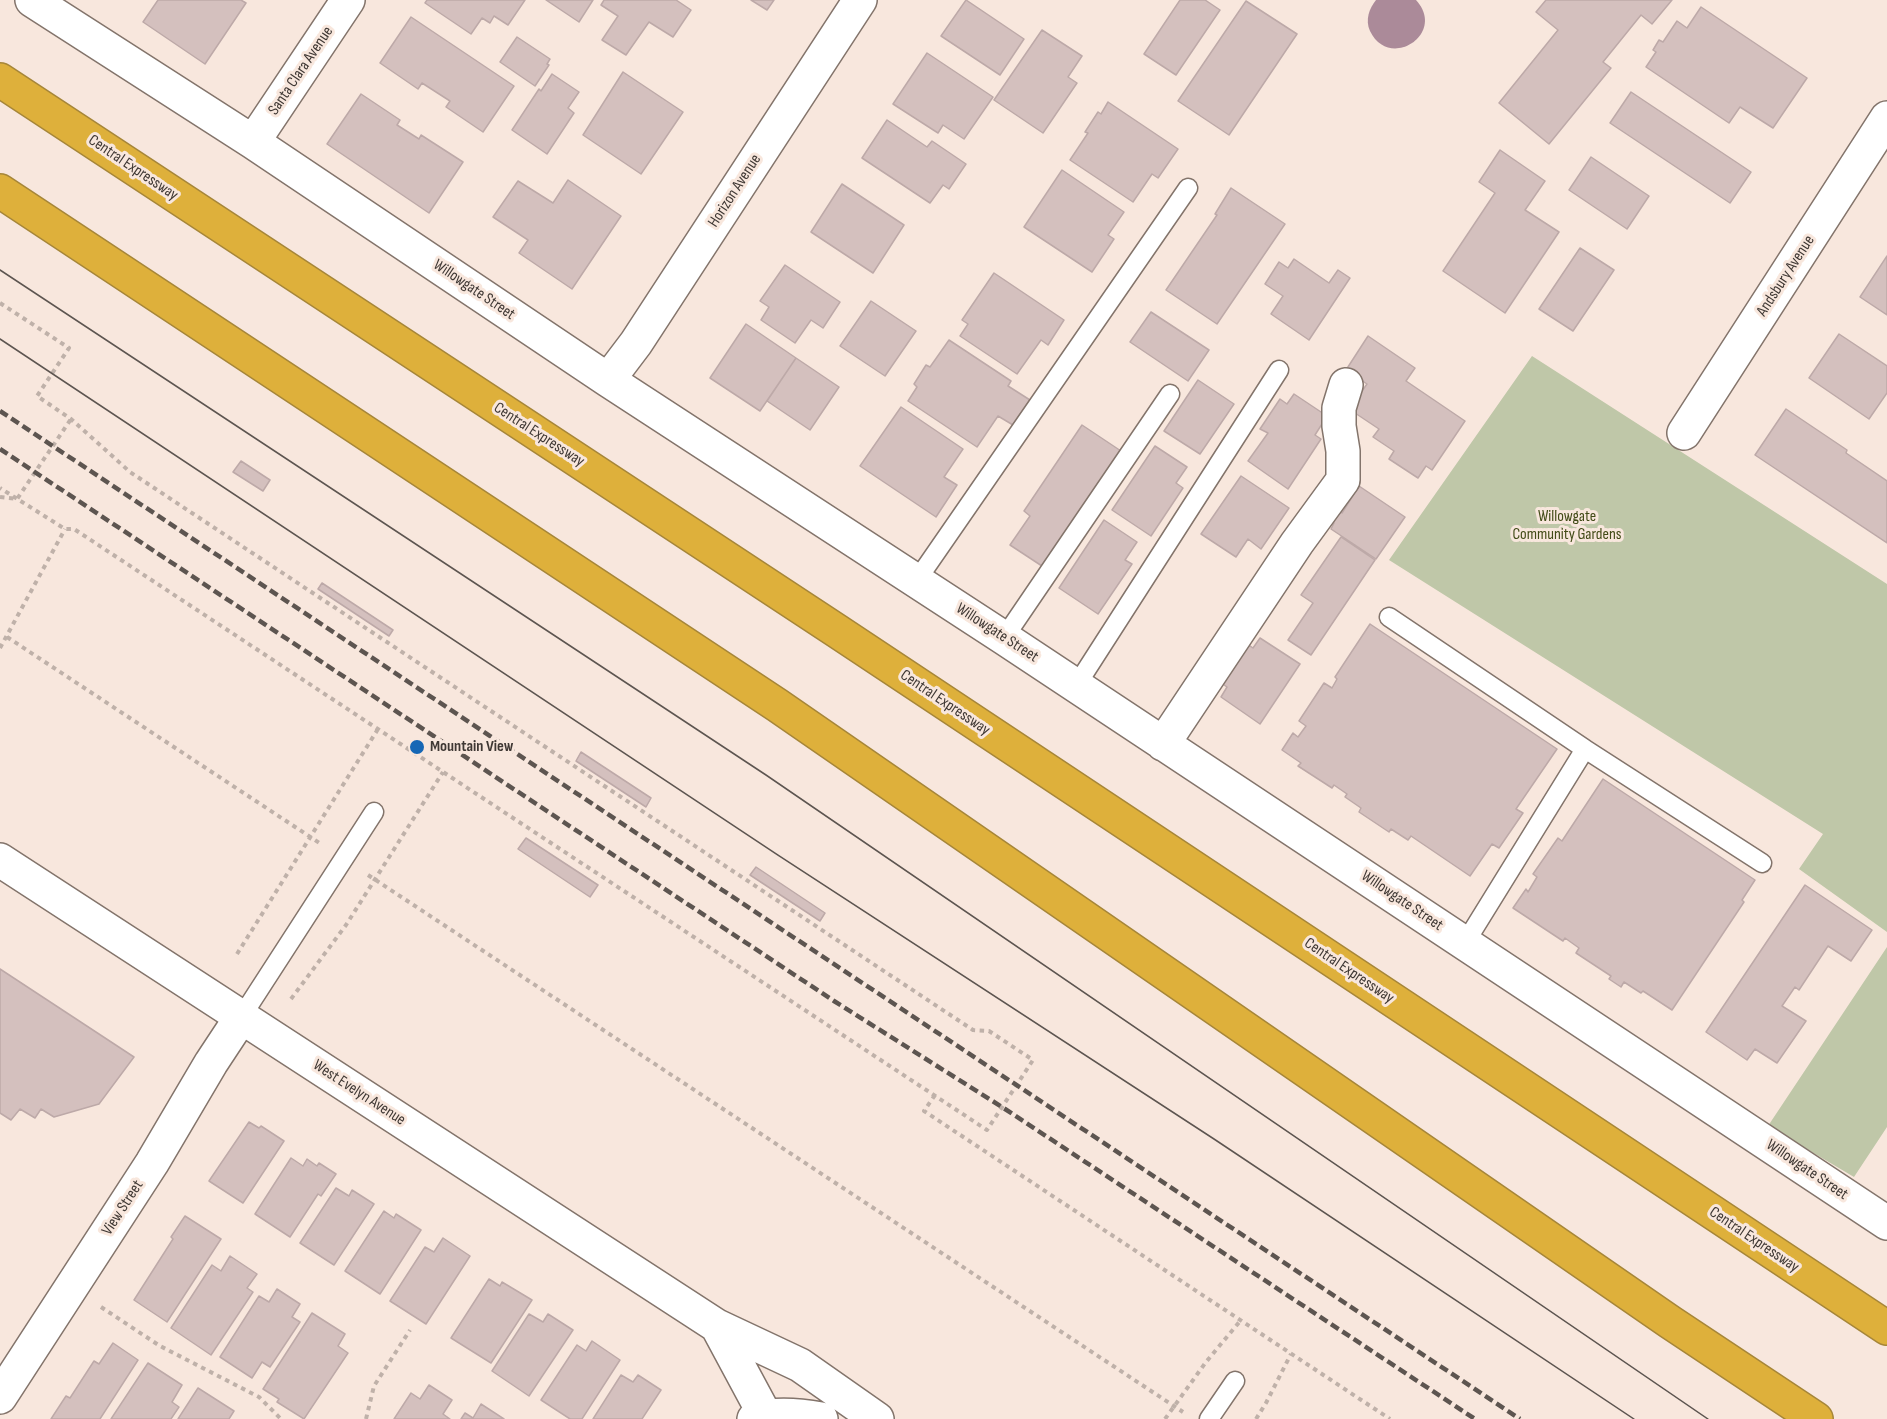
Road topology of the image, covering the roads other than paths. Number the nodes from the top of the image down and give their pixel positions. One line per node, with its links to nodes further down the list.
1 (32, 0): 6 (street, Willowgate Street)
2 (348, 0): 6 (street, Santa Clara Avenue)
3 (860, 0): 10 (street, Horizon Avenue)
4 (0, 80): 27 (highway, Central Expressway)
5 (1887, 118): 13 (street, Andsbury Avenue)
6 (253, 142): 10 (street, Willowgate Street)
7 (1188, 188): 14 (lane)
8 (0, 191): 34 (highway)
9 (1279, 370): 17 (lane)
10 (608, 380): 14 (street, Willowgate Street)
11 (1346, 385): 18 (street)
12 (1170, 394): 16 (lane)
13 (1684, 433)
14 (917, 580): 16 (street, Willowgate Street)
15 (1389, 617): 19 (lane)
16 (1005, 638): 17 (street, Willowgate Street)
17 (1076, 686): 18 (street, Willowgate Street)
18 (1163, 744): 23 (street, Willowgate Street)
19 (1586, 748): 22 (lane); 23 (lane)
20 (374, 812): 24 (lane)
21 (0, 860): 24 (street, West Evelyn Avenue)
22 (1762, 863)
23 (1465, 943): 25 (street, Willowgate Street)
24 (242, 1016): 26 (street, West Evelyn Avenue); 29 (street, View Street)
25 (1887, 1223)
26 (717, 1326): 30 (street, West Evelyn Avenue); 32 (street, West Evelyn Avenue)
27 (1887, 1328)
28 (1234, 1381): 33 (lane)
29 (0, 1397)
30 (762, 1418): 31 (street)
31 (820, 1419)
32 (877, 1419)
33 (1209, 1419)
34 (1816, 1419)

